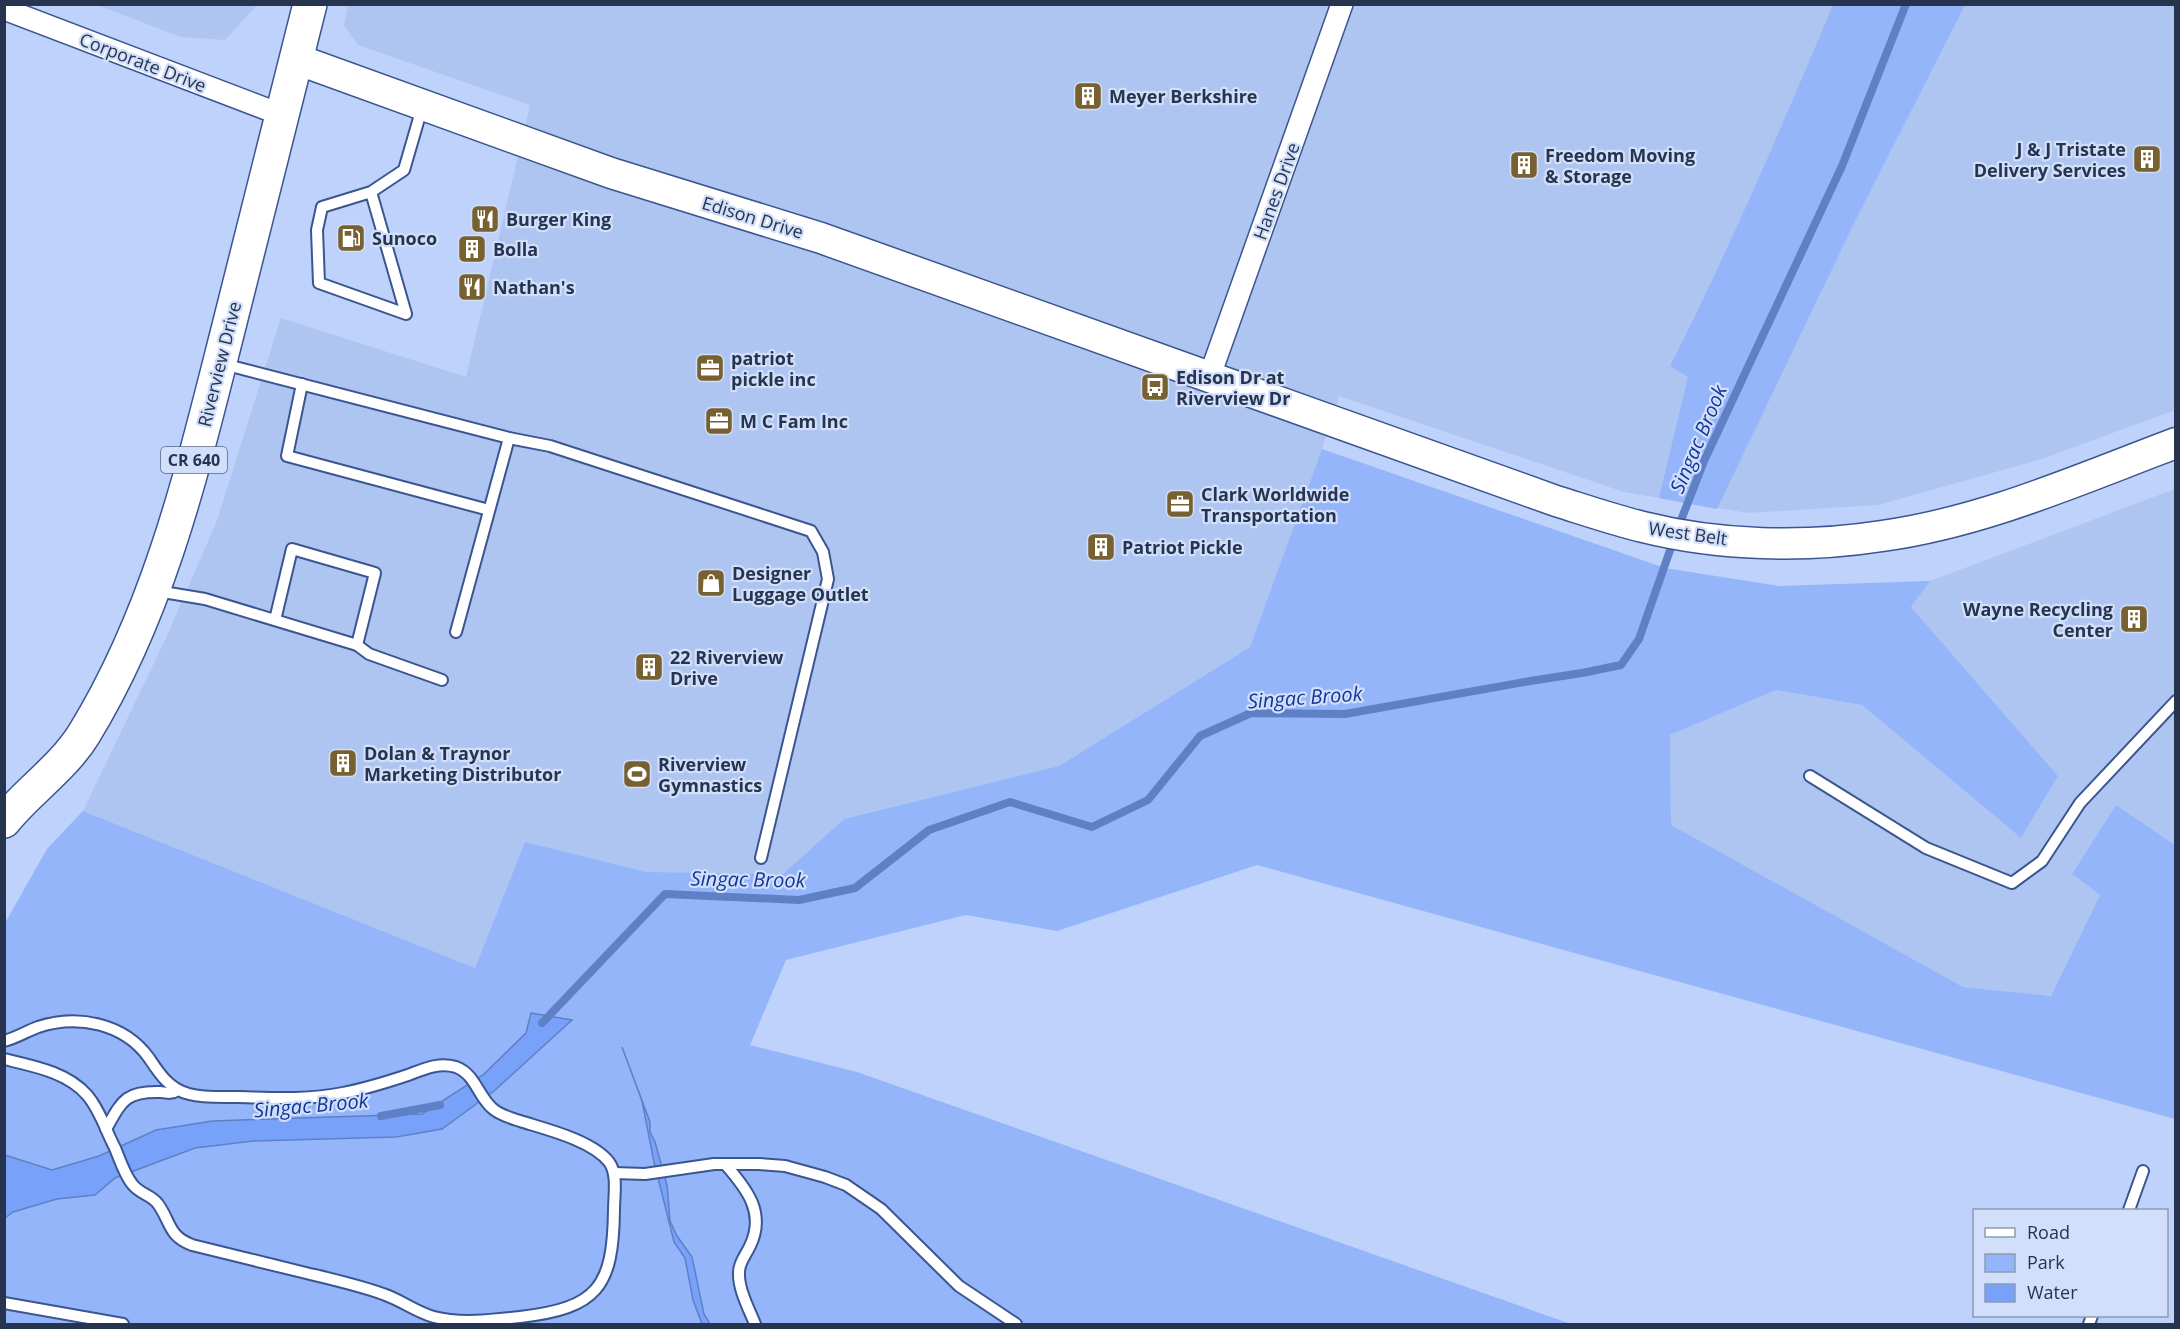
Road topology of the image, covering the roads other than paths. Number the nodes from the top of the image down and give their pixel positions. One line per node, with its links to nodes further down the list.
1 (310, 4): 4 (main road, Riverview Drive / CR 640)
2 (1342, 4): 9 (street, Hanes Drive)
3 (4, 9): 6 (street, Corporate Drive)
4 (296, 59): 5 (main road, Edison Drive); 6 (main road, Riverview Drive / CR 640)
5 (423, 105): 7 (lane); 9 (main road, Edison Drive)
6 (282, 115): 8 (main road, Riverview Drive / CR 640)
7 (371, 192): 7 (lane)
8 (219, 363): 10 (lane); 14 (main road, Riverview Drive / CR 640)
9 (1209, 378): 12 (main road, West Belt)
10 (302, 384): 11 (lane); 13 (lane)
11 (509, 438): 13 (lane); 22 (lane)
12 (2175, 443)
13 (489, 510): 16 (lane)
14 (154, 591): 15 (lane); 21 (main road, Riverview Drive / CR 640)
15 (275, 620): 17 (lane); 17 (lane)
16 (456, 632)
17 (357, 645): 18 (lane)
18 (442, 680)
19 (2175, 701): 20 (lane)
20 (1810, 776)
21 (4, 821)
22 (761, 858)
23 (6, 1043): 25 (lane)
24 (4, 1059): 26 (lane)
25 (178, 1090): 26 (lane); 29 (lane)
26 (108, 1134): 29 (lane)
27 (725, 1164): 29 (lane); 33 (lane); 34 (lane)
28 (2143, 1171): 30 (lane)
29 (614, 1173)
30 (2129, 1209)
31 (4, 1304): 32 (lane)
32 (123, 1324)
33 (755, 1324)
34 (1016, 1324)

